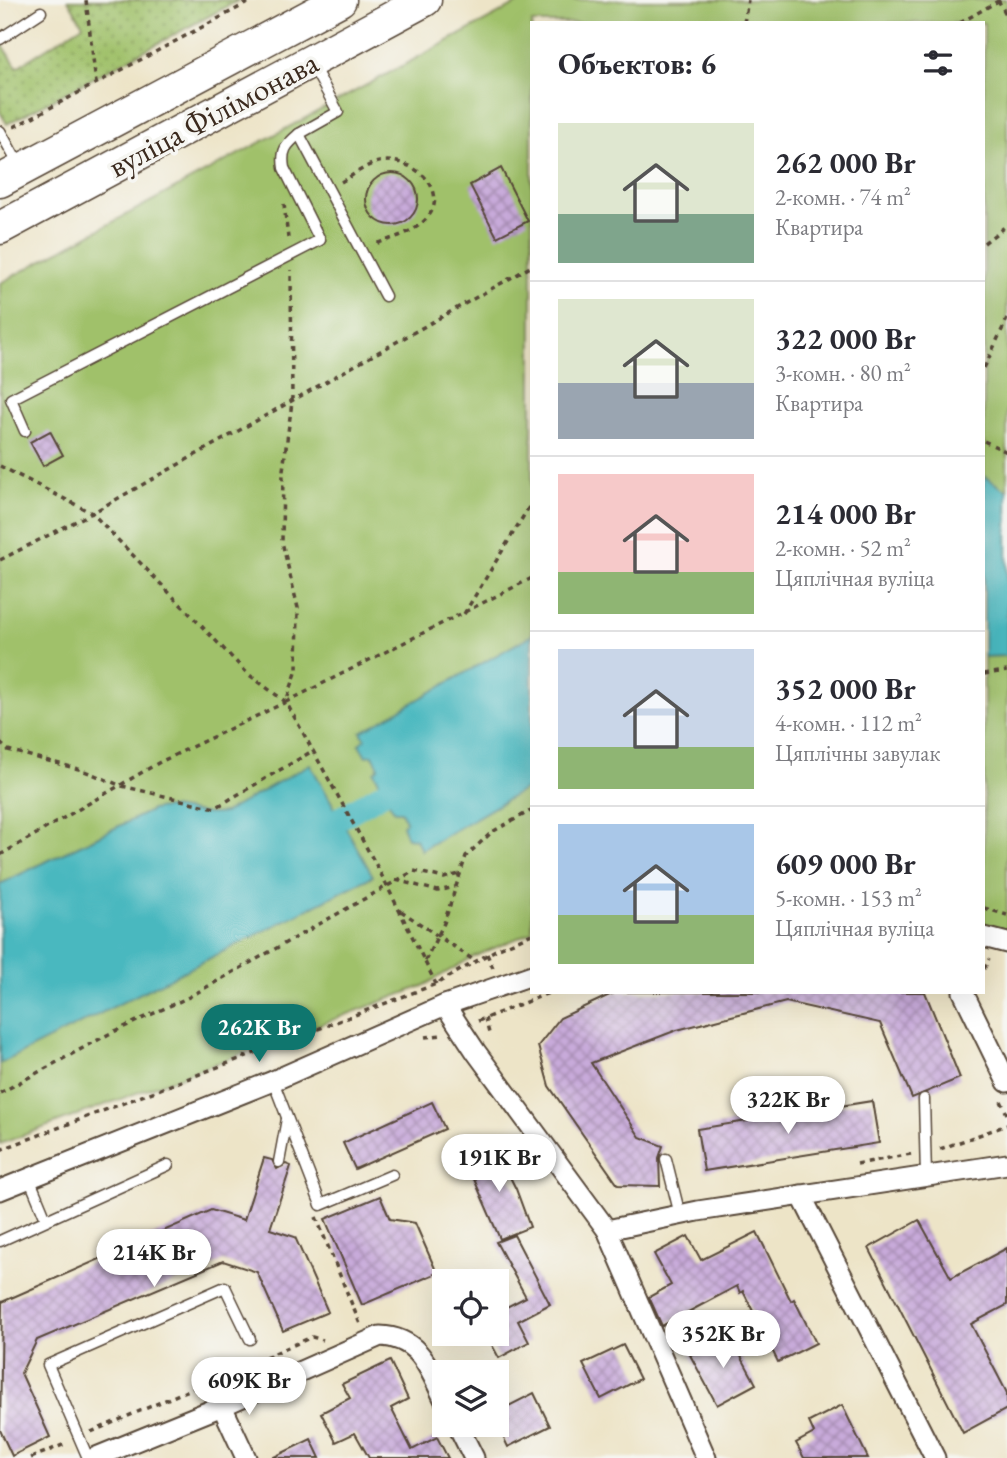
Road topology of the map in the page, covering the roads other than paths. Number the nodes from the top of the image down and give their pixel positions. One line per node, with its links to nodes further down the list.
1 (340, 0): 4 (main road, вуліца Філімонава)
2 (425, 0): 6 (main road, вуліца Філімонава)
3 (41, 12): 5 (lane)
4 (292, 26): 6 (main road); 9 (main road, вуліца Філімонава)
5 (0, 39)
6 (311, 61): 8 (lane); 10 (main road, вуліца Філімонава)
7 (1, 132): 9 (lane)
8 (299, 134): 11 (lane); 12 (lane)
9 (11, 175)
10 (0, 228)
11 (386, 296)
12 (25, 431)
13 (985, 937): 14 (street)
14 (1007, 943)
15 (530, 976): 17 (street)
16 (963, 994): 19 (street)
17 (446, 1005): 18 (street); 33 (street)
18 (273, 1081): 21 (lane); 28 (street)
19 (1007, 1082)
20 (924, 1099): 27 (lane)
21 (288, 1118): 23 (lane); 26 (lane)
22 (666, 1159): 31 (lane)
23 (279, 1162)
24 (1007, 1164): 27 (street)
25 (168, 1165): 32 (lane)
26 (391, 1175)
27 (926, 1176): 30 (street)
28 (29, 1178): 29 (street); 32 (lane)
29 (0, 1190)
30 (802, 1195): 31 (street); 44 (street)
31 (680, 1215): 33 (street)
32 (46, 1219): 34 (lane)
33 (607, 1230): 43 (street)
34 (0, 1241)
35 (250, 1339): 39 (lane)
36 (432, 1373): 37 (street)
37 (222, 1406): 40 (street); 41 (street)
38 (464, 1437): 42 (street)
39 (88, 1458)
40 (94, 1458)
41 (246, 1458)
42 (474, 1458)
43 (706, 1458)
44 (935, 1458)

